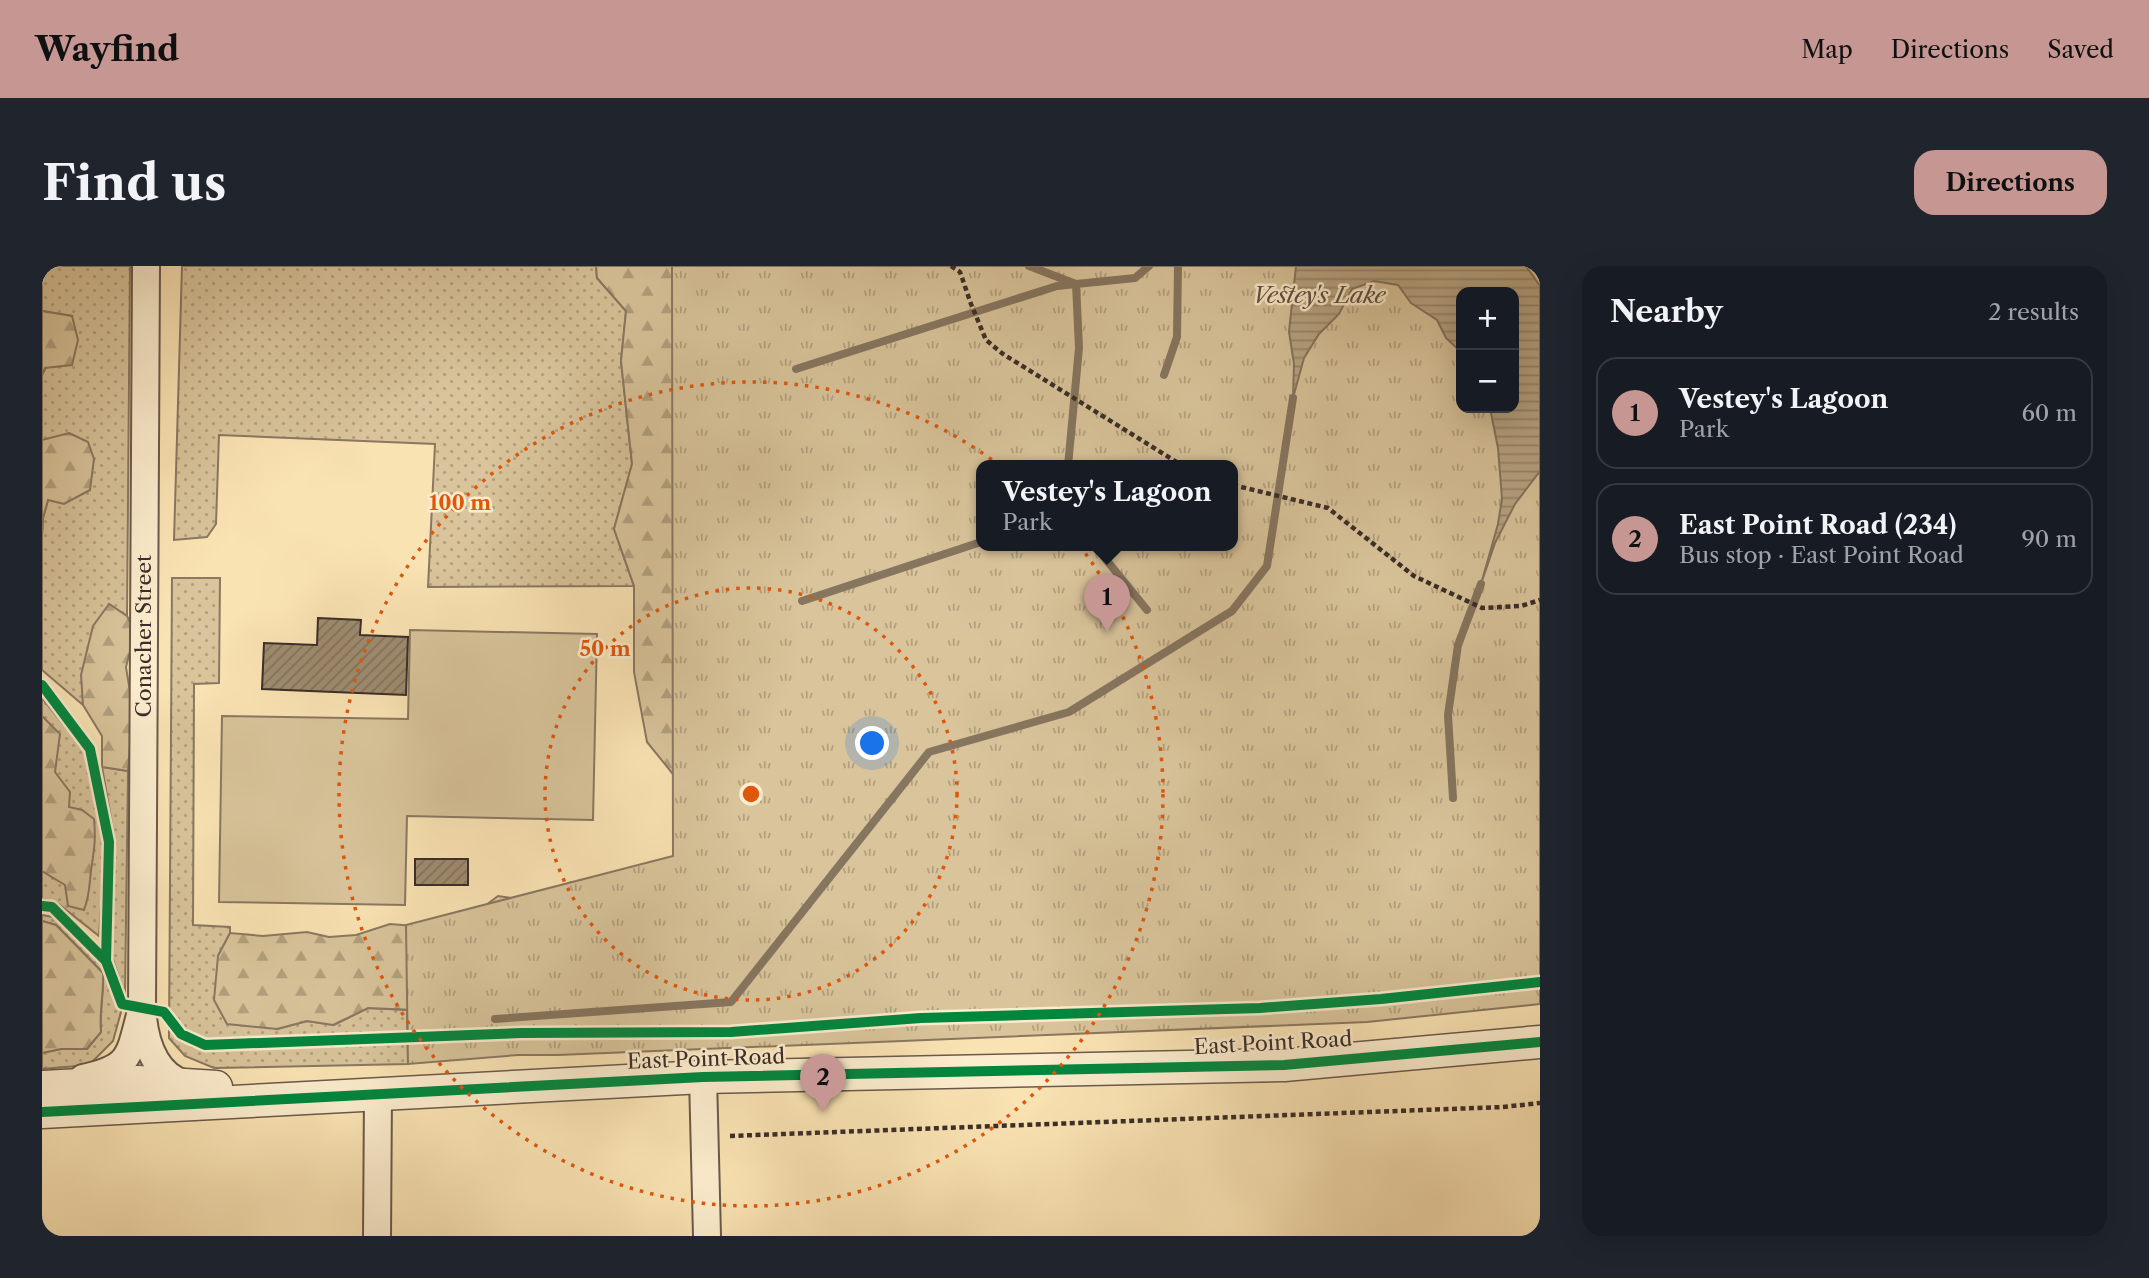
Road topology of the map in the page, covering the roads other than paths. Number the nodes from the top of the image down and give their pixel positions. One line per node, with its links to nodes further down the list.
1 (146, 266): 2 (street, Conacher Street)
2 (142, 1007): 5 (street, Conacher Street); 6 (street, Conacher Street)
3 (1540, 1042): 4 (street, East Point Road)
4 (703, 1076): 7 (street, East Point Road); 11 (street)
5 (185, 1084): 6 (street, East Point Road); 8 (street, East Point Road)
6 (42, 1087)
7 (378, 1094): 8 (street, East Point Road); 10 (street)
8 (286, 1098): 9 (street, East Point Road)
9 (42, 1112)
10 (377, 1236)
11 (707, 1236)

